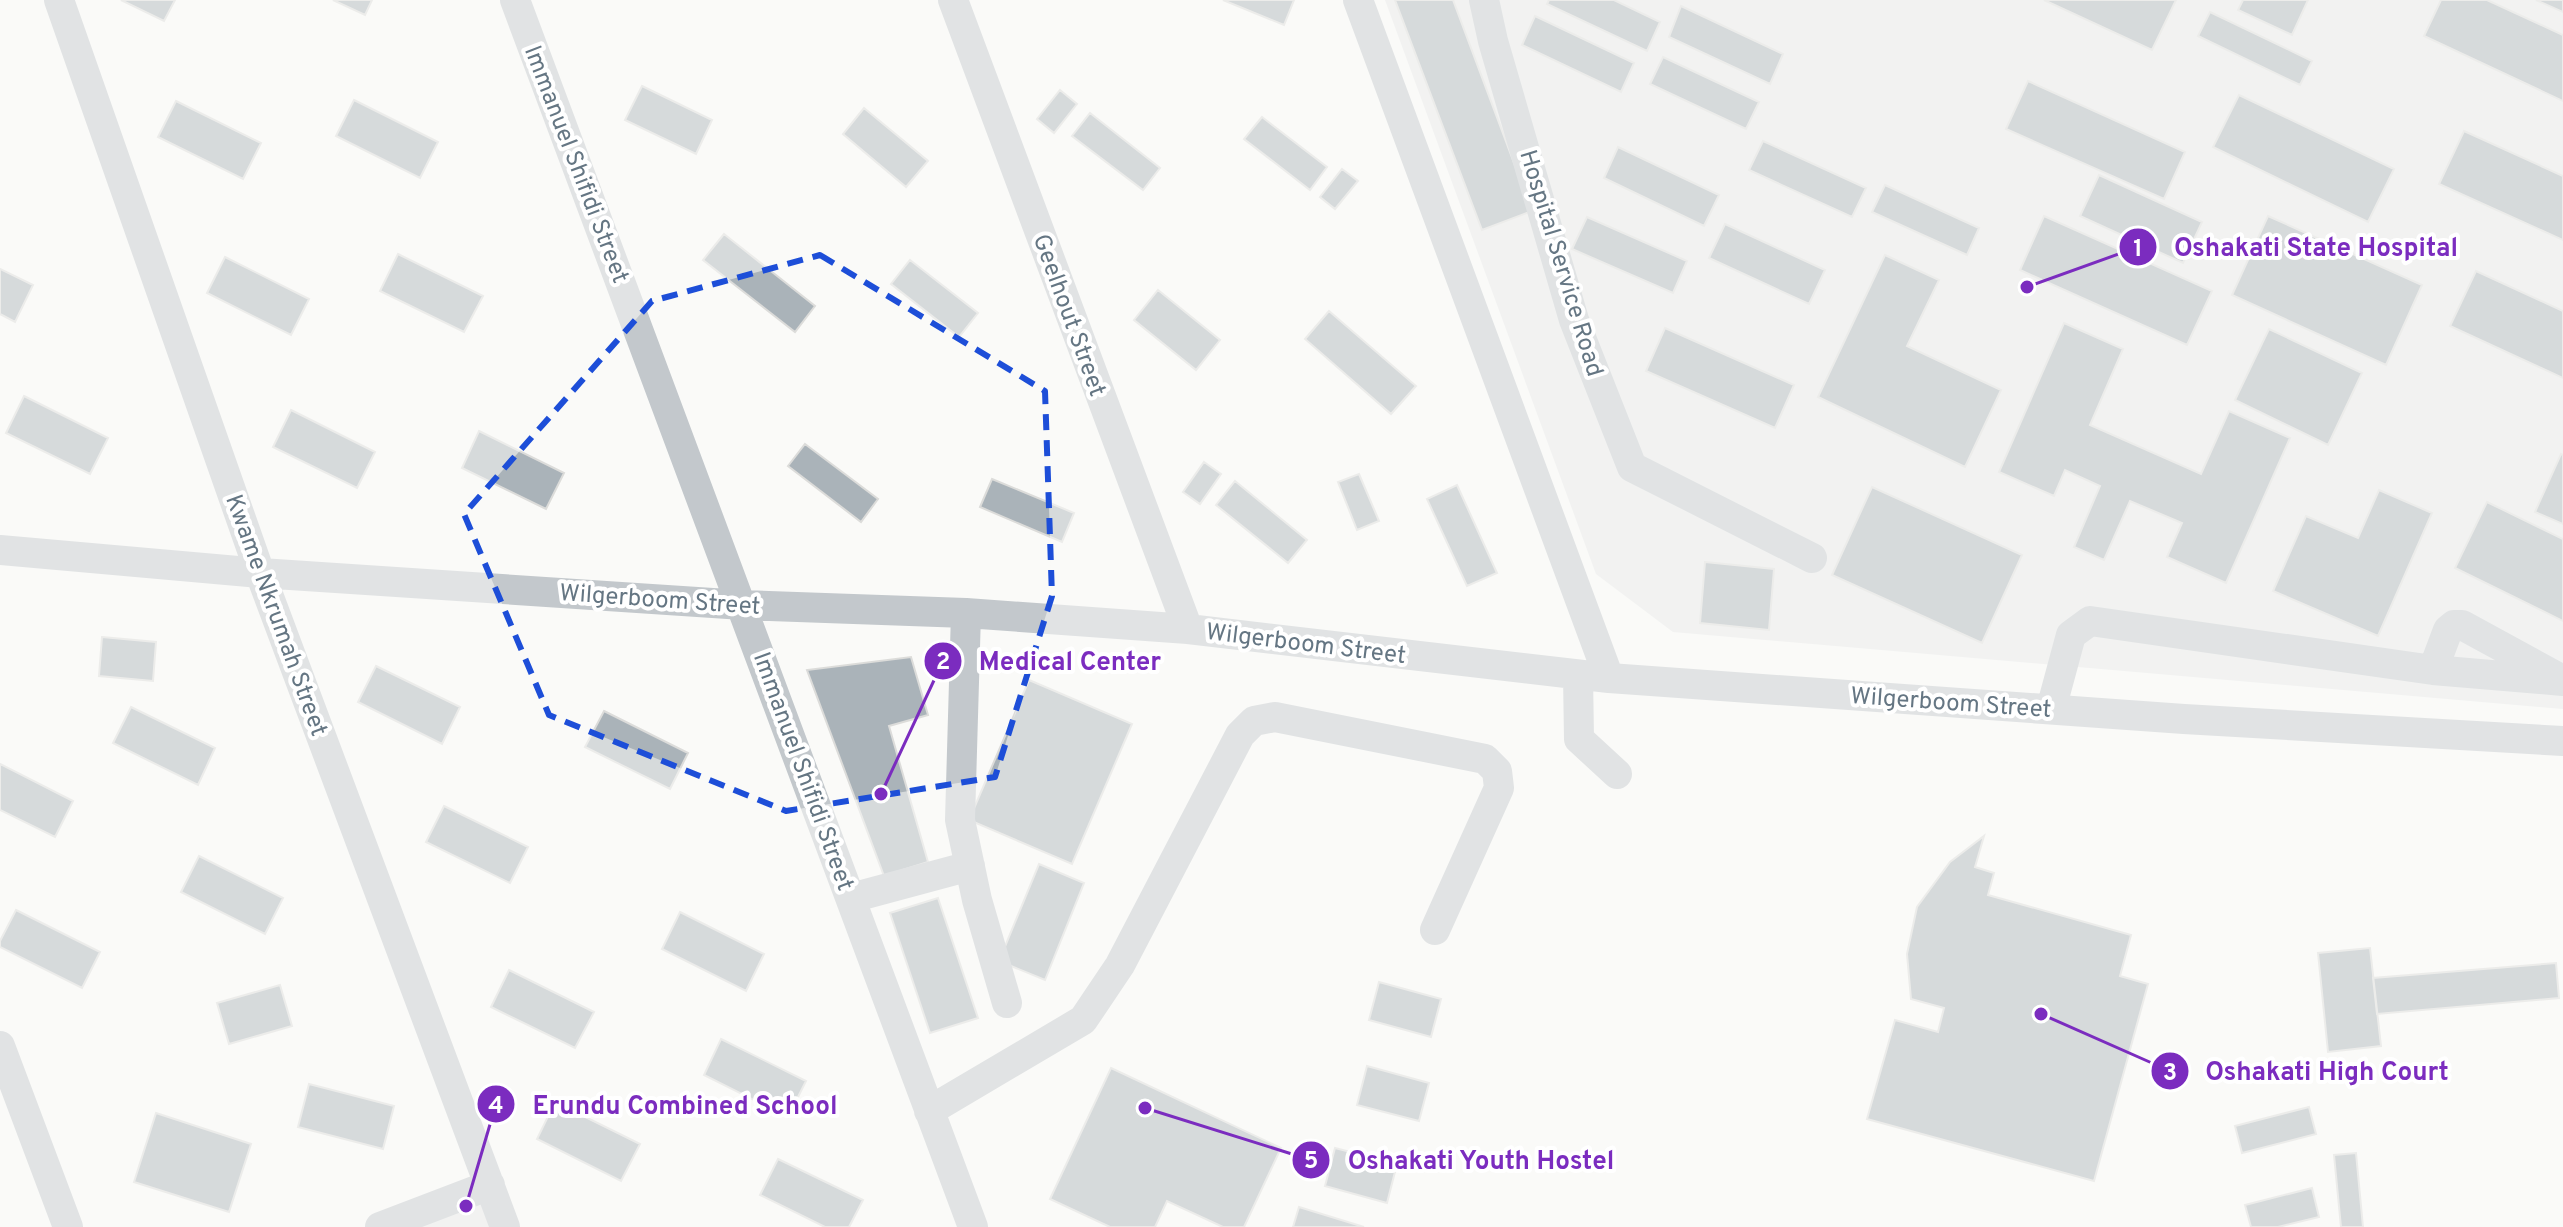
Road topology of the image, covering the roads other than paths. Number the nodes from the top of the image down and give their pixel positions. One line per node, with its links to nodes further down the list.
1 (59, 0): 8 (street, Kwame Nkrumah Street)
2 (515, 0): 9 (street, Immanuel Shifidi Street)
3 (953, 0): 11 (street, Geelhout Street)
4 (1358, 0): 14 (street)
5 (1484, 0): 7 (street, Hospital Service Road)
6 (0, 550): 8 (street, Wilgerboom Street)
7 (1812, 558)
8 (260, 573): 9 (street, Wilgerboom Street); 25 (street, Kwame Nkrumah Street)
9 (743, 605): 10 (street, Wilgerboom Street); 20 (street, Immanuel Shifidi Street)
10 (966, 613): 11 (street, Wilgerboom Street); 19 (street)
11 (1188, 629): 13 (street, Wilgerboom Street)
12 (2433, 670): 15 (street); 15 (street); 16 (street)
13 (1578, 675): 14 (street, Wilgerboom Street); 18 (street)
14 (1609, 678): 16 (street, Wilgerboom Street)
15 (2563, 681)
16 (2051, 709): 17 (street, Wilgerboom Street)
17 (2563, 741)
18 (1617, 774)
19 (970, 866): 20 (street); 22 (street)
20 (851, 898): 24 (street, Immanuel Shifidi Street)
21 (1435, 930): 24 (street)
22 (1007, 1003)
23 (0, 1046): 26 (street)
24 (929, 1111): 29 (street, Immanuel Shifidi Street)
25 (490, 1185): 27 (street); 28 (street, Kwame Nkrumah Street)
26 (68, 1227)
27 (380, 1227)
28 (505, 1227)
29 (973, 1227)

